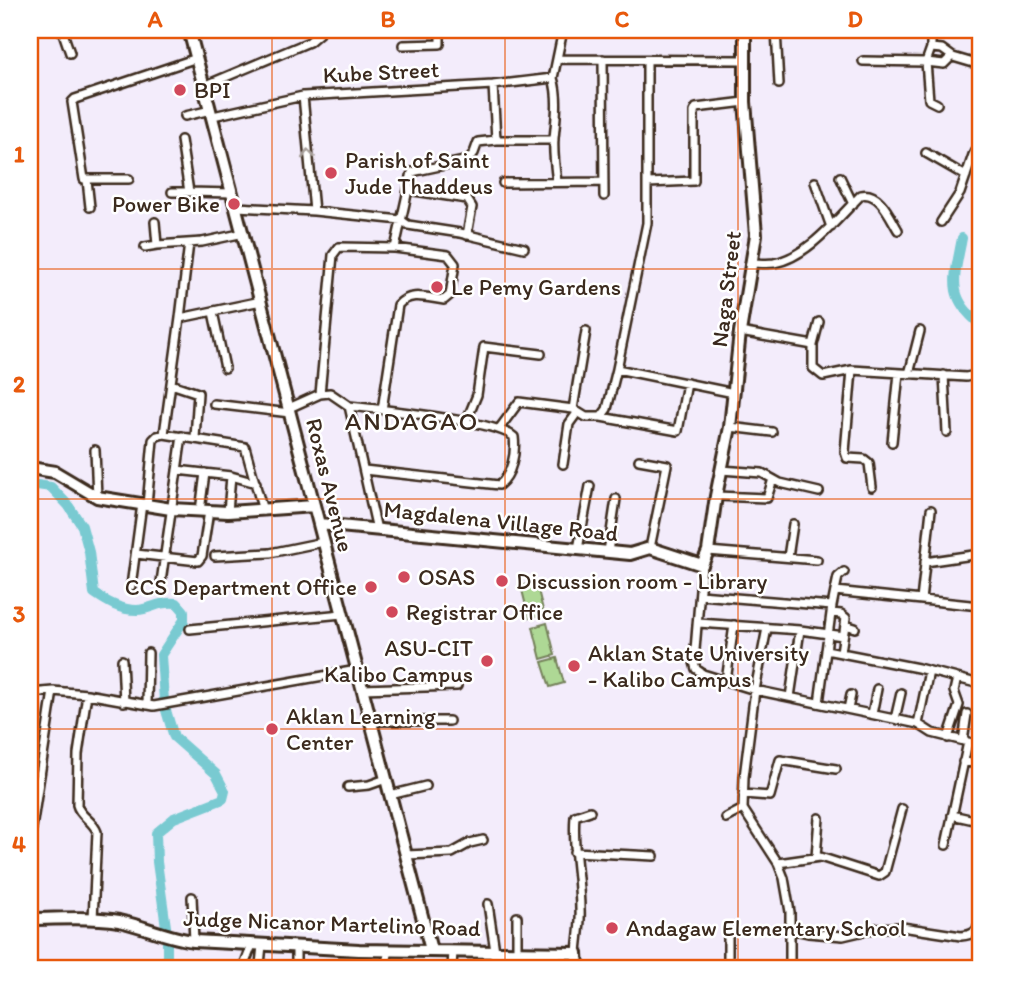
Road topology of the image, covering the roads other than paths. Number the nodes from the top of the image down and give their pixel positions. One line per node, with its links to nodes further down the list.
1 (62, 30): 11 (street)
2 (189, 30): 13 (street, Roxas Avenue)
3 (323, 30): 24 (street)
4 (440, 30): 9 (street)
5 (563, 30): 14 (street)
6 (746, 30): 17 (street, Naga Street)
7 (776, 30): 23 (street)
8 (932, 30): 10 (street)
9 (403, 45)
10 (931, 48): 12 (street); 19 (street)
11 (70, 53)
12 (951, 57): 19 (street); 20 (street)
13 (197, 58): 24 (street, Roxas Avenue); 38 (street)
14 (557, 58): 15 (street); 21 (street)
15 (603, 59): 16 (street); 39 (street)
16 (647, 60): 17 (street); 43 (street)
17 (744, 60): 26 (street, Naga Street)
18 (863, 61): 19 (street)
19 (926, 62): 27 (street)
20 (980, 65)
21 (553, 78): 22 (street, Kube Street); 32 (street)
22 (493, 85): 25 (street, Kube Street); 31 (street)
23 (779, 85)
24 (204, 86): 28 (street, Roxas Avenue)
25 (303, 96): 28 (street, Kube Street); 52 (street, one-way to 25)
26 (745, 102): 43 (street); 65 (street, Naga Street)
27 (937, 104)
28 (212, 113): 29 (street, Kube Street); 47 (street, Roxas Avenue)
29 (185, 117)
30 (181, 140): 46 (street)
31 (496, 140): 32 (street); 44 (street)
32 (554, 140): 40 (street)
33 (980, 141): 35 (street)
34 (926, 153): 35 (street)
35 (966, 176): 55 (street)
36 (840, 177): 49 (street)
37 (129, 178): 38 (street)
38 (87, 180): 50 (street)
39 (604, 181): 40 (street); 48 (street)
40 (557, 182): 42 (street)
41 (815, 182): 56 (street)
42 (503, 183)
43 (648, 183): 76 (street)
44 (408, 190): 53 (street); 59 (street)
45 (172, 192): 46 (street)
46 (189, 192): 47 (street)
47 (234, 193): 51 (street, Roxas Avenue)
48 (604, 196)
49 (853, 204): 56 (street); 57 (street)
50 (90, 207)
51 (237, 207): 52 (street); 58 (street, Roxas Avenue)
52 (314, 211): 53 (street)
53 (401, 220): 59 (street); 63 (street)
54 (155, 222): 61 (street)
55 (941, 222)
56 (831, 227): 65 (street)
57 (898, 230)
58 (244, 233): 60 (street); 66 (street, Roxas Avenue)
59 (467, 235): 64 (street)
60 (190, 243): 61 (street); 68 (street)
61 (157, 245): 62 (street)
62 (145, 247)
63 (395, 248): 85 (street); 88 (street)
64 (524, 248)
65 (751, 263): 72 (street, Naga Street)
66 (261, 301): 67 (street); 89 (street, Roxas Avenue)
67 (213, 312): 68 (street); 75 (street)
68 (180, 318): 83 (street)
69 (819, 322): 73 (street)
70 (586, 331): 90 (street)
71 (920, 331): 79 (street)
72 (740, 332): 73 (street); 84 (street, Naga Street)
73 (813, 345): 77 (street)
74 (541, 354): 92 (street)
75 (225, 368)
76 (617, 369): 82 (street); 91 (street)
77 (852, 370): 78 (street); 113 (street)
78 (900, 373): 79 (street); 100 (street)
79 (909, 374): 81 (street)
80 (980, 374): 81 (street)
81 (944, 375): 96 (street)
82 (687, 383): 84 (street); 91 (street)
83 (171, 384): 97 (street); 99 (street)
84 (734, 393): 93 (street, Naga Street)
85 (320, 394): 87 (street); 89 (street)
86 (214, 404): 89 (street)
87 (349, 406): 88 (street); 106 (street)
88 (382, 410): 92 (street)
89 (290, 411): 119 (street, Roxas Avenue)
90 (575, 411): 91 (street); 94 (street); 103 (street)
91 (600, 417)
92 (466, 422): 94 (street)
93 (730, 427): 95 (street); 107 (street, Naga Street)
94 (499, 429): 106 (street)
95 (772, 432)
96 (947, 432)
97 (164, 434): 98 (street); 118 (street)
98 (182, 436): 99 (street); 105 (street)
99 (195, 438): 111 (street)
100 (892, 442)
101 (95, 450): 116 (street)
102 (639, 460): 129 (street)
103 (563, 464)
104 (30, 468): 116 (street)
105 (177, 470): 108 (street); 120 (street)
106 (364, 470): 127 (street)
107 (721, 470): 110 (street); 115 (street, Naga Street)
108 (205, 473): 109 (street); 122 (street)
109 (231, 476): 111 (street); 124 (street)
110 (773, 479): 114 (street); 115 (street)
111 (256, 483): 123 (street)
112 (590, 486): 130 (street)
113 (872, 487)
114 (819, 492)
115 (716, 496): 131 (street, Naga Street)
116 (97, 497): 118 (street)
117 (616, 499): 132 (street)
118 (144, 505): 120 (street); 133 (street)
119 (314, 506): 123 (street); 125 (street, Roxas Avenue)
120 (171, 509): 122 (street); 136 (street)
121 (931, 510): 139 (street)
122 (205, 511): 124 (street); 136 (street)
123 (264, 511): 124 (street)
124 (228, 512)
125 (319, 524): 127 (street, Magdalena Village Road); 128 (street, Roxas Avenue)
126 (793, 524): 137 (street)
127 (377, 530): 130 (street, Magdalena Village Road)
128 (324, 542): 135 (street); 149 (street, Roxas Avenue)
129 (650, 548): 132 (street, Magdalena Village Road); 140 (street, Magdalena Village Road)
130 (578, 550): 132 (street, Magdalena Village Road)
131 (708, 551): 137 (street); 140 (street)
132 (608, 552)
133 (135, 554): 136 (street); 143 (street)
134 (980, 554): 139 (street)
135 (215, 556)
136 (164, 557): 142 (street)
137 (788, 557): 138 (street)
138 (817, 560)
139 (925, 562): 146 (street)
140 (702, 565): 145 (street)
141 (844, 572): 144 (street)
142 (161, 582)
143 (131, 586)
144 (835, 591): 146 (street); 148 (street)
145 (700, 595): 148 (street); 150 (street)
146 (921, 600): 147 (street)
147 (980, 606)
148 (832, 610): 152 (street); 157 (street)
149 (342, 614): 155 (street); 163 (street, Roxas Avenue)
150 (698, 623): 151 (street); 166 (street)
151 (733, 625): 153 (street); 166 (street)
152 (845, 625): 154 (street); 158 (street)
153 (767, 628): 156 (street); 171 (street)
154 (855, 628)
155 (190, 629)
156 (800, 630): 157 (street); 177 (street)
157 (828, 633): 158 (street); 159 (street)
158 (843, 636): 160 (street)
159 (826, 650): 160 (street); 179 (street)
160 (841, 652): 164 (street)
161 (148, 653): 180 (street)
162 (122, 660): 178 (street)
163 (357, 670): 170 (street, Roxas Avenue); 180 (street)
164 (929, 671): 165 (street); 187 (street)
165 (957, 678): 167 (street); 188 (street)
166 (726, 681): 171 (street)
167 (980, 684)
168 (457, 686): 170 (street)
169 (877, 689): 182 (street)
170 (362, 690): 185 (street, Roxas Avenue)
171 (755, 690): 177 (street); 198 (street)
172 (53, 691): 173 (street); 175 (street); 207 (street)
173 (30, 693)
174 (901, 693): 184 (street)
175 (87, 694): 178 (street); 218 (street)
176 (851, 695): 181 (street)
177 (790, 697): 179 (street)
178 (124, 702): 180 (street)
179 (819, 704): 181 (street)
180 (147, 705)
181 (848, 709): 182 (street)
182 (872, 714): 184 (street)
183 (967, 714): 189 (street)
184 (895, 719): 187 (street)
185 (370, 721): 186 (street); 194 (street, Roxas Avenue)
186 (449, 721)
187 (918, 724): 188 (street)
188 (948, 738): 189 (street)
189 (965, 741): 190 (street); 192 (street)
190 (980, 745)
191 (980, 754): 192 (street)
192 (963, 762): 202 (street)
193 (836, 769): 198 (street)
194 (386, 779): 196 (street); 197 (street, Roxas Avenue)
195 (426, 786): 197 (street)
196 (348, 787)
197 (390, 794): 210 (street, Roxas Avenue)
198 (743, 794): 199 (street)
199 (743, 809): 203 (street); 213 (street)
200 (902, 809): 212 (street)
201 (590, 811): 209 (street)
202 (952, 815): 205 (street); 208 (street)
203 (726, 818)
204 (819, 818): 212 (street)
205 (974, 820)
206 (483, 840): 210 (street)
207 (30, 841)
208 (946, 845)
209 (574, 852): 211 (street); 230 (street)
210 (406, 855): 226 (street, Roxas Avenue)
211 (654, 856)
212 (816, 857): 213 (street)
213 (778, 863): 220 (street)
214 (192, 897): 222 (street)
215 (488, 904): 228 (street)
216 (517, 917): 229 (street)
217 (30, 919): 218 (street, Judge Nicanor Martelino Road)
218 (93, 919): 222 (street, Judge Nicanor Martelino Road)
219 (980, 921): 220 (street)
220 (790, 929): 238 (street)
221 (728, 931): 237 (street)
222 (194, 941): 223 (street, Judge Nicanor Martelino Road)
223 (257, 945): 224 (street, Judge Nicanor Martelino Road); 231 (street); 232 (street)
224 (296, 947): 225 (street, Judge Nicanor Martelino Road); 233 (street)
225 (388, 950): 226 (street, Judge Nicanor Martelino Road); 234 (street)
226 (431, 950): 227 (street, Judge Nicanor Martelino Road)
227 (453, 951): 228 (street, Judge Nicanor Martelino Road); 235 (street)
228 (495, 951): 229 (street, Judge Nicanor Martelino Road)
229 (517, 952): 230 (street, Judge Nicanor Martelino Road)
230 (577, 953): 236 (street)
231 (260, 965)
232 (243, 968)
233 (296, 968)
234 (384, 968)
235 (452, 968)
236 (578, 968)
237 (728, 968)
238 (790, 968)

